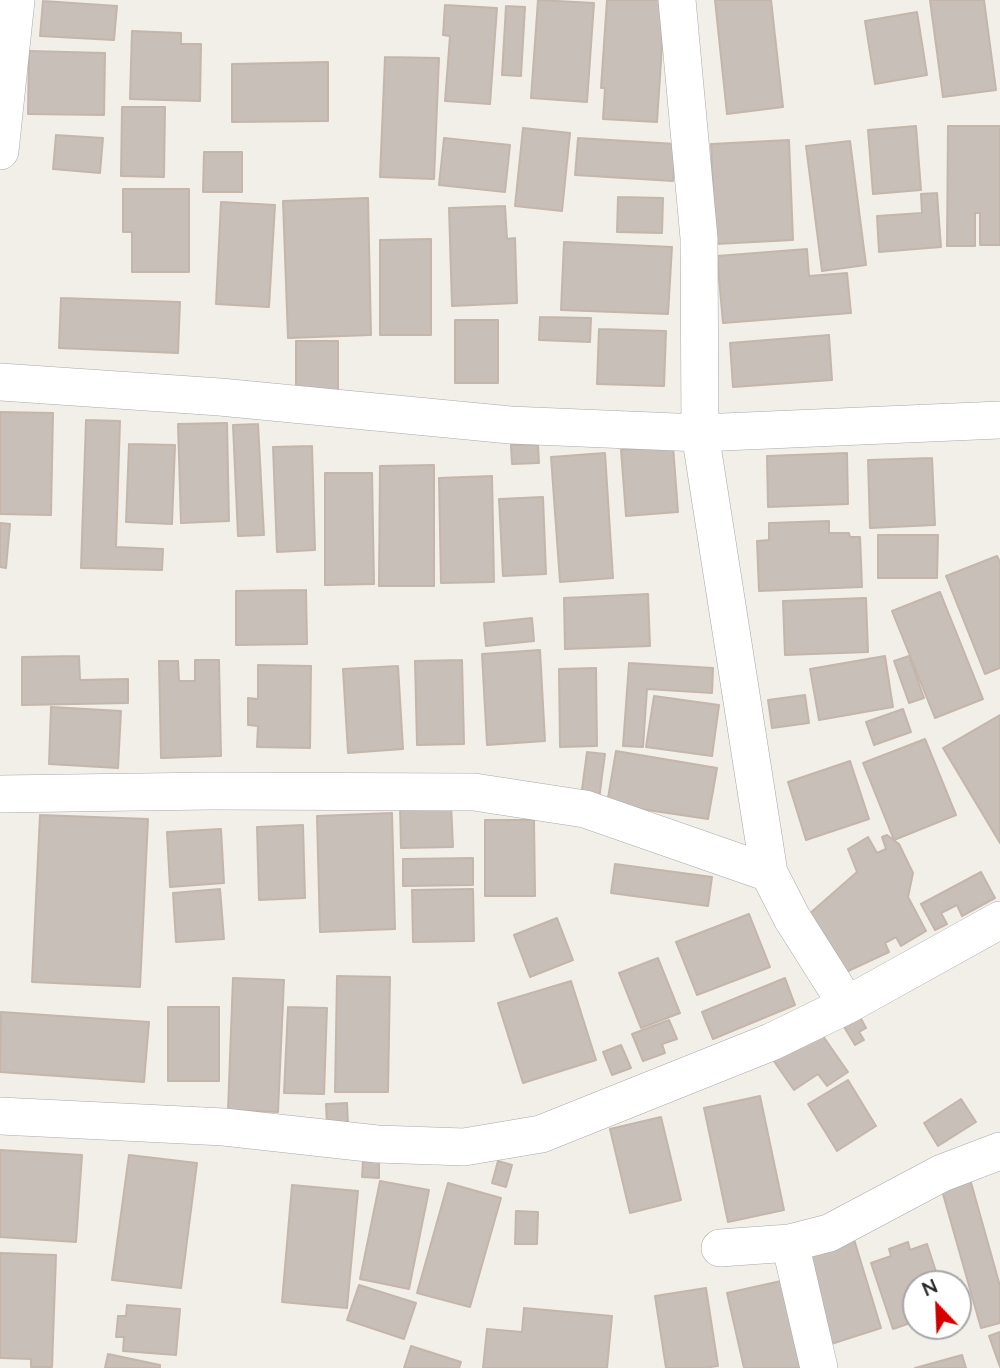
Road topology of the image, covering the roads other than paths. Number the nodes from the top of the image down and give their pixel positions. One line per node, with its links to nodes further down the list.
1 (16, 0): 3 (street)
2 (677, 0): 7 (street)
3 (3, 88): 4 (street)
4 (0, 151)
5 (0, 382): 7 (street)
6 (998, 430): 7 (street)
7 (700, 433): 9 (street)
8 (0, 794): 9 (street)
9 (769, 873): 11 (street)
10 (1000, 920): 11 (street)
11 (847, 1005): 12 (street)
12 (0, 1116)
13 (1000, 1151): 14 (street)
14 (790, 1243): 15 (street); 16 (street)
15 (720, 1248)
16 (819, 1368)

